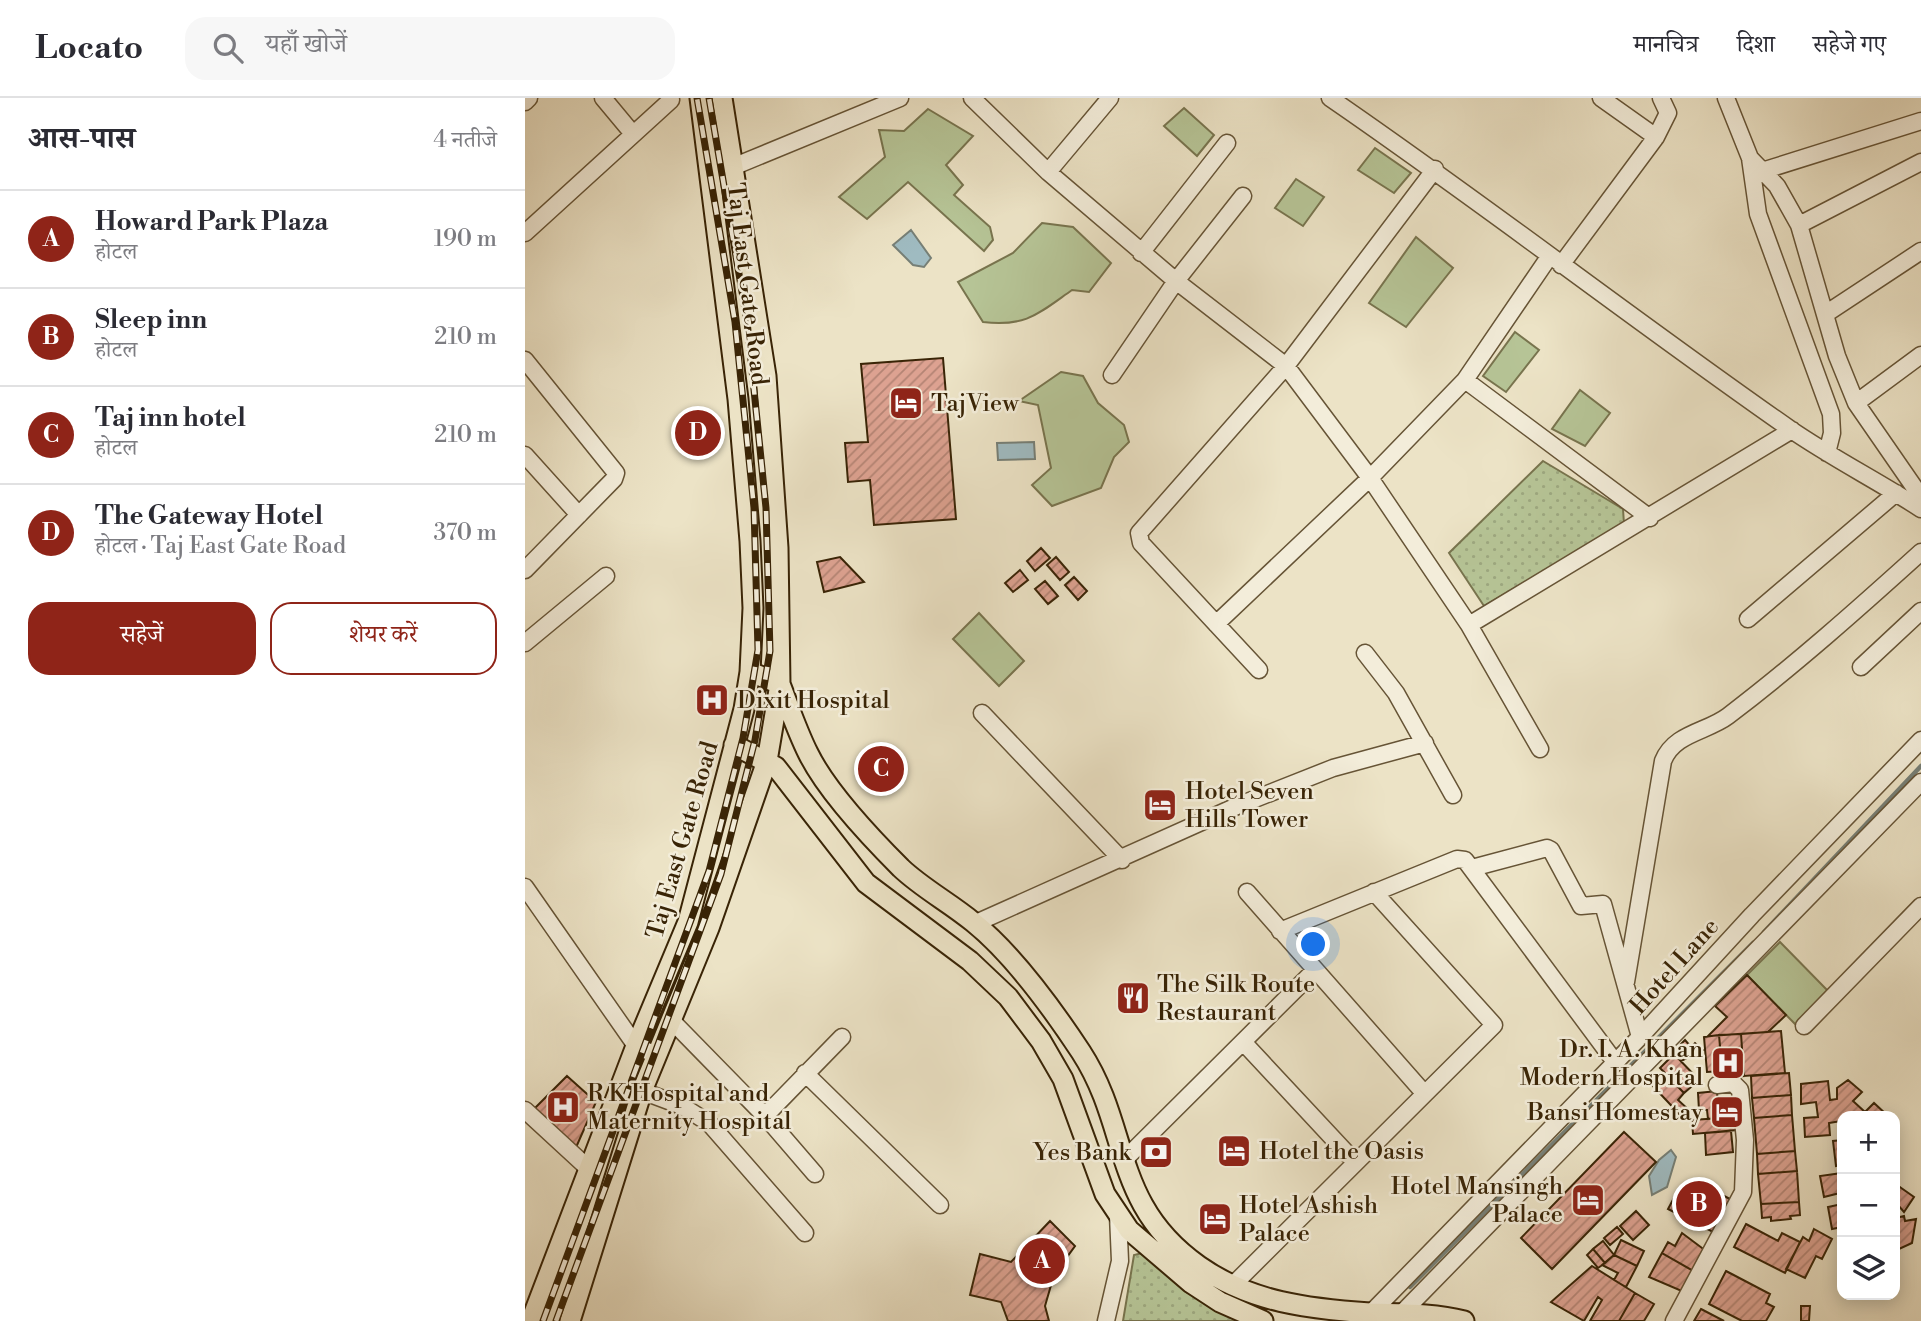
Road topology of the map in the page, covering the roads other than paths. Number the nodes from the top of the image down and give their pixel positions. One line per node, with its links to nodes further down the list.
1 (529, 98): 13 (street)
2 (603, 98): 15 (street)
3 (700, 98): 58 (main road, Taj East Gate Road)
4 (722, 98): 20 (main road)
5 (900, 98): 20 (street)
6 (972, 98): 23 (street)
7 (1110, 98): 23 (street)
8 (1330, 98): 21 (street)
9 (1601, 98): 16 (street)
10 (1661, 98): 16 (street)
11 (1727, 98): 18 (street)
12 (671, 100): 15 (street)
13 (525, 102)
14 (1921, 121): 22 (street)
15 (633, 134): 26 (street)
16 (1656, 137): 29 (street)
17 (1227, 143): 28 (street)
18 (1750, 158): 22 (street); 39 (street)
19 (1921, 162): 25 (street)
20 (735, 166): 59 (main road)
21 (1434, 169): 29 (street); 34 (street)
22 (1762, 171): 25 (street)
23 (1048, 172): 28 (street)
24 (1243, 196): 30 (street)
25 (1799, 225): 31 (street)
26 (525, 233)
27 (1921, 251): 31 (street)
28 (1141, 253): 30 (street)
29 (1555, 261): 36 (street); 38 (street)
30 (1176, 281): 34 (street); 35 (street)
31 (1827, 313): 37 (street)
32 (1921, 355): 37 (street)
33 (525, 360): 45 (street)
34 (1286, 366): 41 (street); 52 (street)
35 (1112, 375)
36 (1465, 380): 41 (street); 46 (street)
37 (1856, 403): 42 (street)
38 (1792, 430): 39 (street); 46 (street)
39 (1826, 453): 43 (street)
40 (525, 455): 45 (street)
41 (1370, 478): 52 (street); 53 (street)
42 (1919, 488)
43 (1896, 493): 44 (street); 51 (street)
44 (1921, 509)
45 (579, 515): 48 (street)
46 (1650, 518): 53 (street)
47 (1921, 552): 79 (street)
48 (525, 570)
49 (606, 576): 54 (street)
50 (1921, 611): 56 (street)
51 (1748, 619)
52 (1216, 624): 57 (street)
53 (1469, 625): 64 (street)
54 (525, 643)
55 (1365, 653): 62 (street)
56 (1861, 667)
57 (1259, 670)
58 (750, 671): 59 (main road); 63 (main road, Taj East Gate Road)
59 (780, 684): 65 (main road); 75 (main road)
60 (982, 713): 68 (street)
61 (1921, 740): 74 (street, Hotel Lane)
62 (1425, 743): 67 (street); 68 (street)
63 (734, 746): 65 (main road); 85 (main road, Taj East Gate Road)
64 (1540, 750)
65 (767, 761): 80 (main road); 101 (main road)
66 (1921, 782): 77 (street, Hotel Lane)
67 (1453, 795)
68 (1122, 860): 75 (street)
69 (1472, 868): 72 (street); 79 (street); 87 (street)
70 (525, 887): 85 (street)
71 (1247, 892): 76 (street)
72 (1374, 892): 76 (street); 91 (street)
73 (1921, 906): 81 (street)
74 (1752, 915): 77 (street); 83 (street, Hotel Lane)
75 (976, 923): 96 (main road)
76 (1280, 931): 78 (street)
77 (1773, 934): 94 (street, Hotel Lane)
78 (1314, 971): 84 (street); 91 (street)
79 (1626, 982): 83 (street)
80 (671, 1020): 86 (main road); 95 (street)
81 (1804, 1026)
82 (842, 1037): 88 (street)
83 (1640, 1037): 87 (street, Hotel Lane)
84 (1244, 1042): 96 (street); 97 (street)
85 (636, 1046): 86 (street); 98 (main road, Taj East Gate Road)
86 (656, 1055): 90 (main road)
87 (1615, 1062): 92 (street, Hotel Lane)
88 (805, 1073): 95 (street); 100 (street)
89 (1717, 1085): 111 (street)
90 (642, 1091): 102 (street); 107 (main road)
91 (1424, 1093): 97 (street)
92 (1581, 1096): 94 (street); 105 (street, Hotel Lane)
93 (525, 1110): 98 (street)
94 (1599, 1112): 104 (street, Hotel Lane)
95 (765, 1116): 99 (street)
96 (1123, 1161): 103 (main road)
97 (1354, 1161): 103 (street)
98 (589, 1169): 106 (main road, Taj East Gate Road)
99 (815, 1174)
100 (940, 1205)
101 (1118, 1215): 108 (street); 109 (main road)
102 (805, 1233)
103 (1233, 1285): 105 (main road)
104 (1403, 1312): 105 (main road); 110 (main road)
105 (1371, 1313)
106 (531, 1321)
107 (570, 1321)
108 (1106, 1321)
109 (1263, 1321)
110 (1464, 1321)
111 (1674, 1321)

